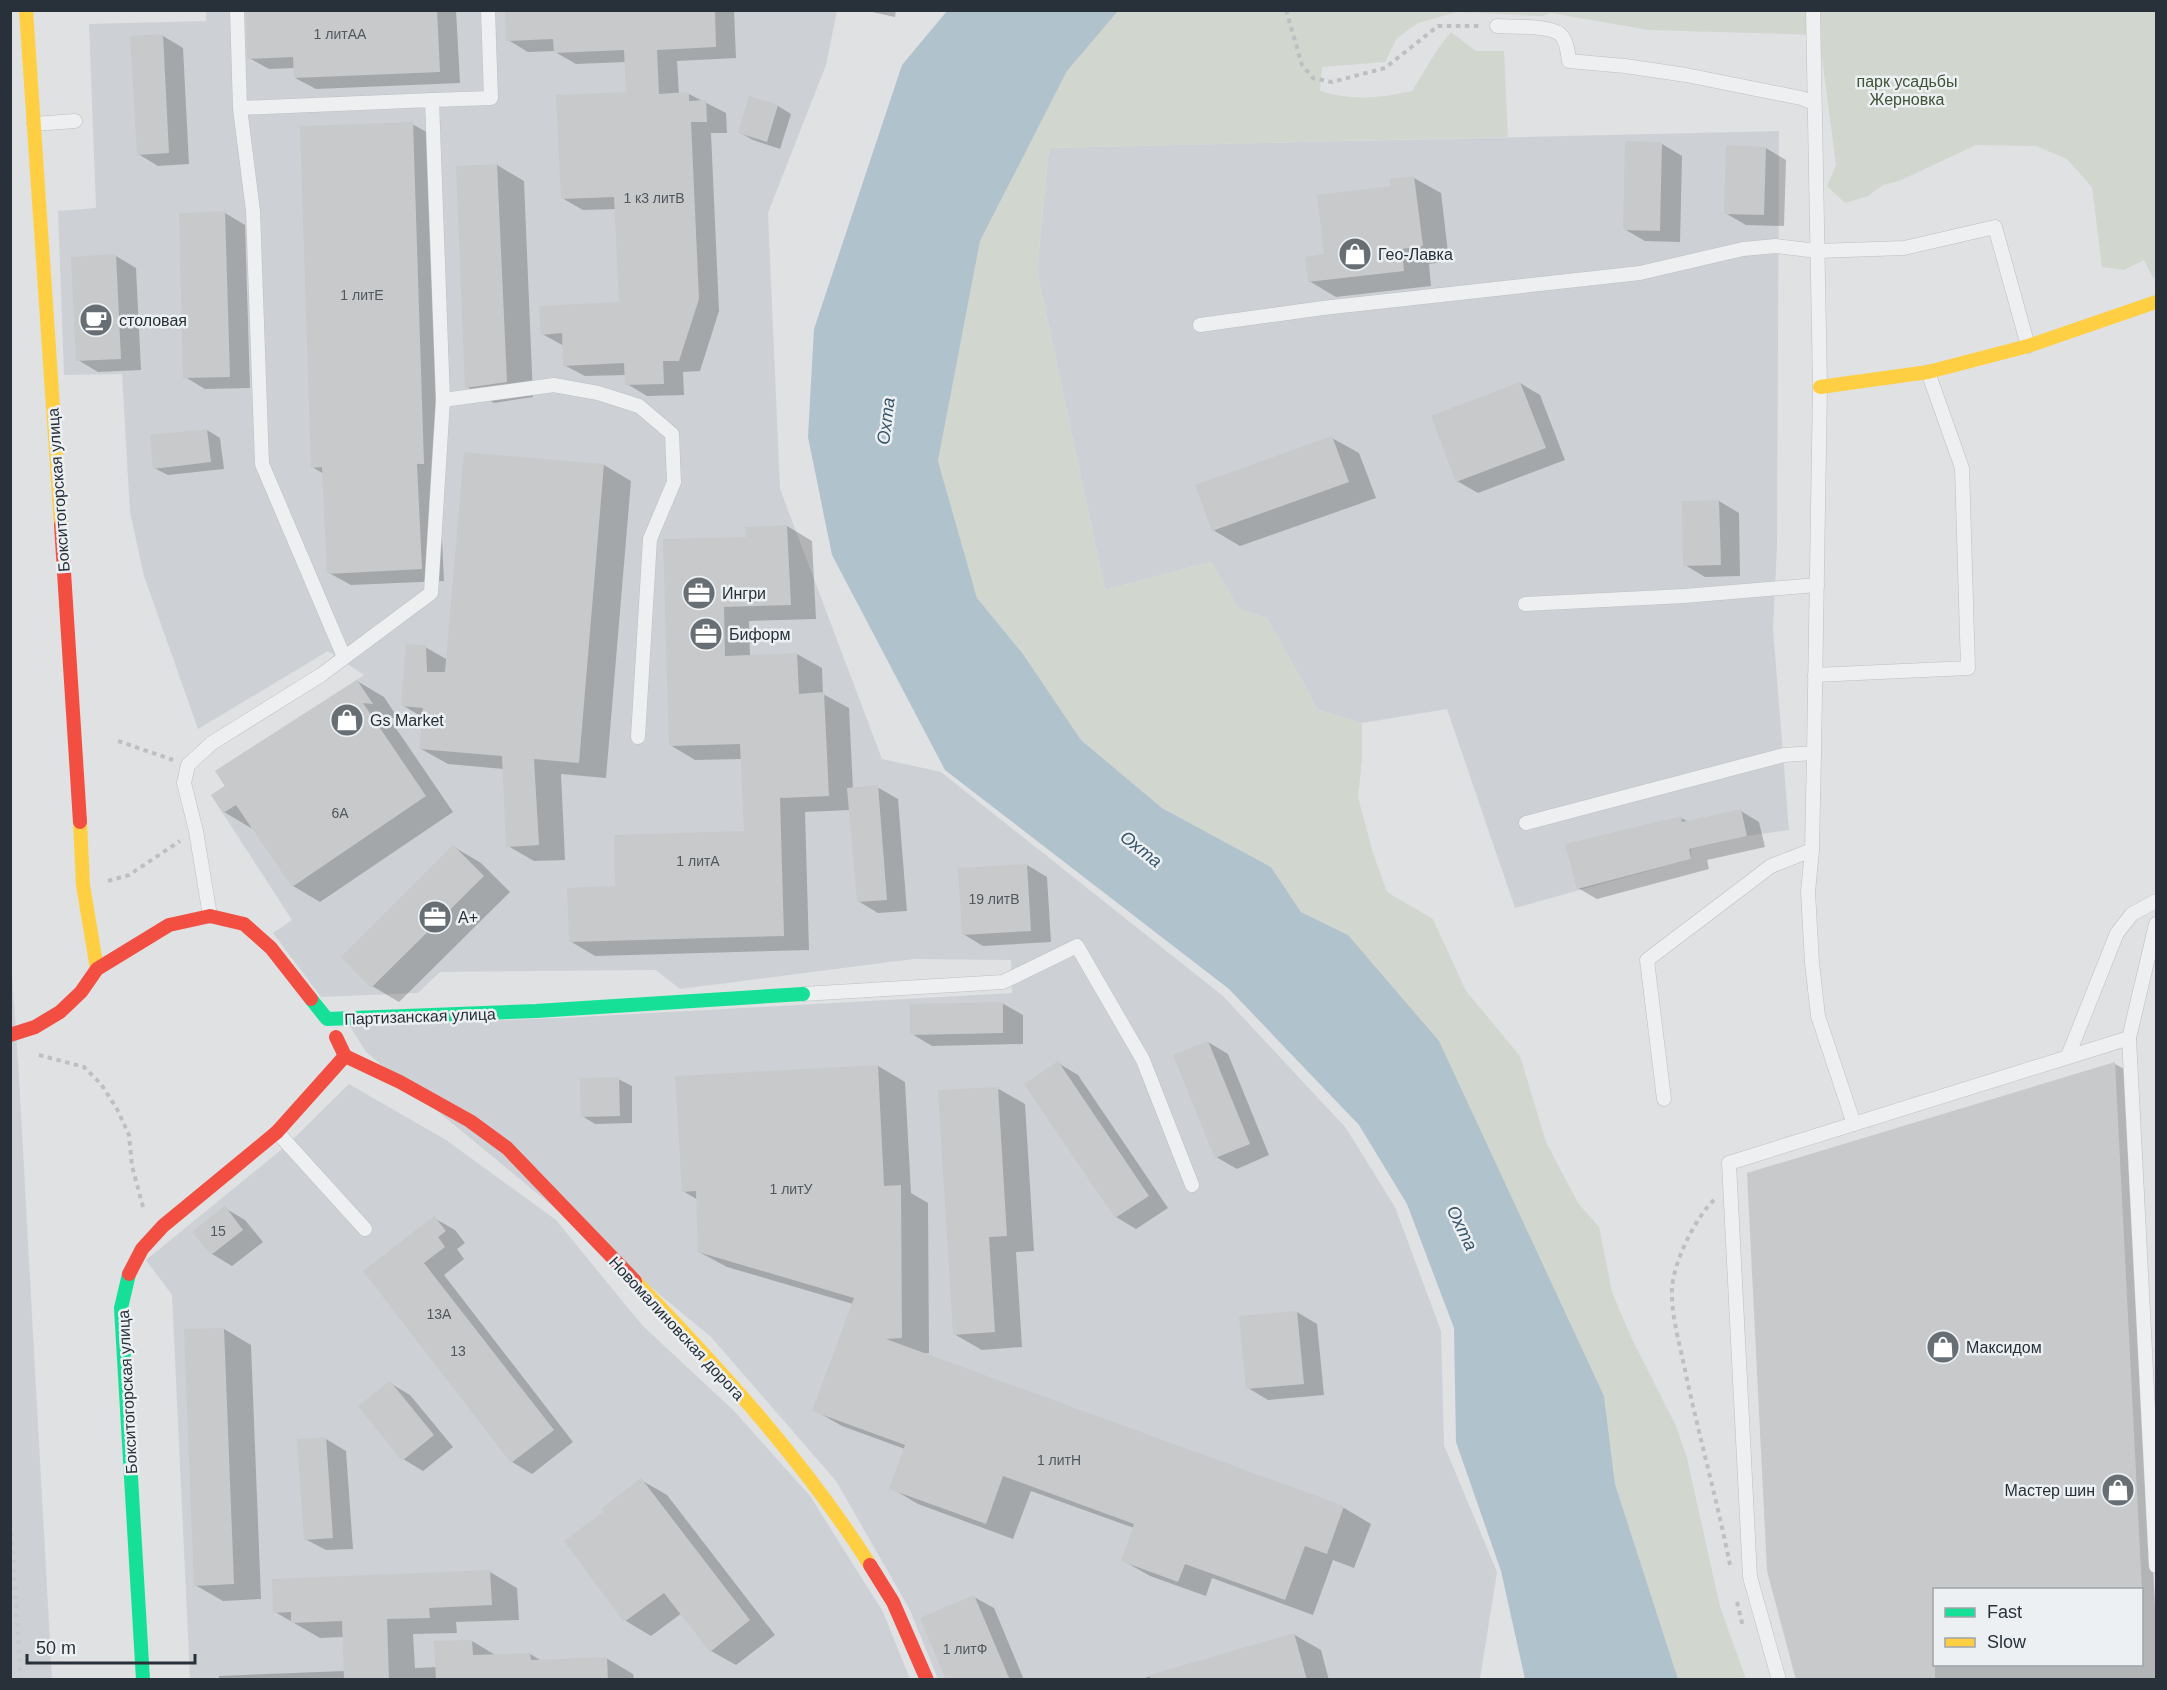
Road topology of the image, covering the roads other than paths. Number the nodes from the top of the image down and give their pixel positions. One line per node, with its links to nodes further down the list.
1 (26, 10): 10 (street, Бокситогорская улица)
2 (237, 10): 8 (lane)
3 (488, 10): 6 (lane)
4 (1813, 10): 7 (lane)
5 (1497, 26): 7 (lane)
6 (432, 100): 8 (lane); 17 (lane)
7 (1814, 103): 11 (lane)
8 (240, 108): 20 (lane)
9 (75, 122): 10 (lane)
10 (34, 124): 29 (street, Бокситогорская улица)
11 (1817, 252): 13 (lane); 14 (lane); 16 (lane)
12 (2157, 302): 14 (street)
13 (1200, 325)
14 (2028, 346): 15 (street)
15 (1928, 372): 16 (street); 21 (lane)
16 (1820, 387): 18 (lane)
17 (442, 400): 20 (lane); 22 (lane)
18 (1817, 585): 19 (lane); 21 (lane)
19 (1525, 604)
20 (344, 657): 27 (lane)
21 (1815, 675): 23 (lane)
22 (638, 737)
23 (1814, 753): 24 (lane); 25 (lane)
24 (1526, 823)
25 (1812, 850): 36 (lane); 37 (lane)
26 (2157, 901): 35 (lane)
27 (210, 916): 29 (street, Партизанская улица); 31 (street, Партизанская улица)
28 (2157, 924): 33 (lane)
29 (97, 969): 32 (street, Партизанская улица)
30 (803, 994): 31 (street, Партизанская улица); 39 (lane)
31 (327, 1019): 34 (street)
32 (10, 1035)
33 (2129, 1038): 35 (lane); 41 (lane)
34 (345, 1056): 38 (street, Бокситогорская улица); 43 (street, Новомалиновская дорога)
35 (2068, 1056): 37 (lane)
36 (1664, 1099)
37 (1854, 1124): 44 (lane)
38 (277, 1132): 40 (lane); 42 (street, Бокситогорская улица)
39 (1192, 1185)
40 (365, 1229)
41 (2157, 1566)
42 (143, 1680)
43 (927, 1680)
44 (1779, 1680)

